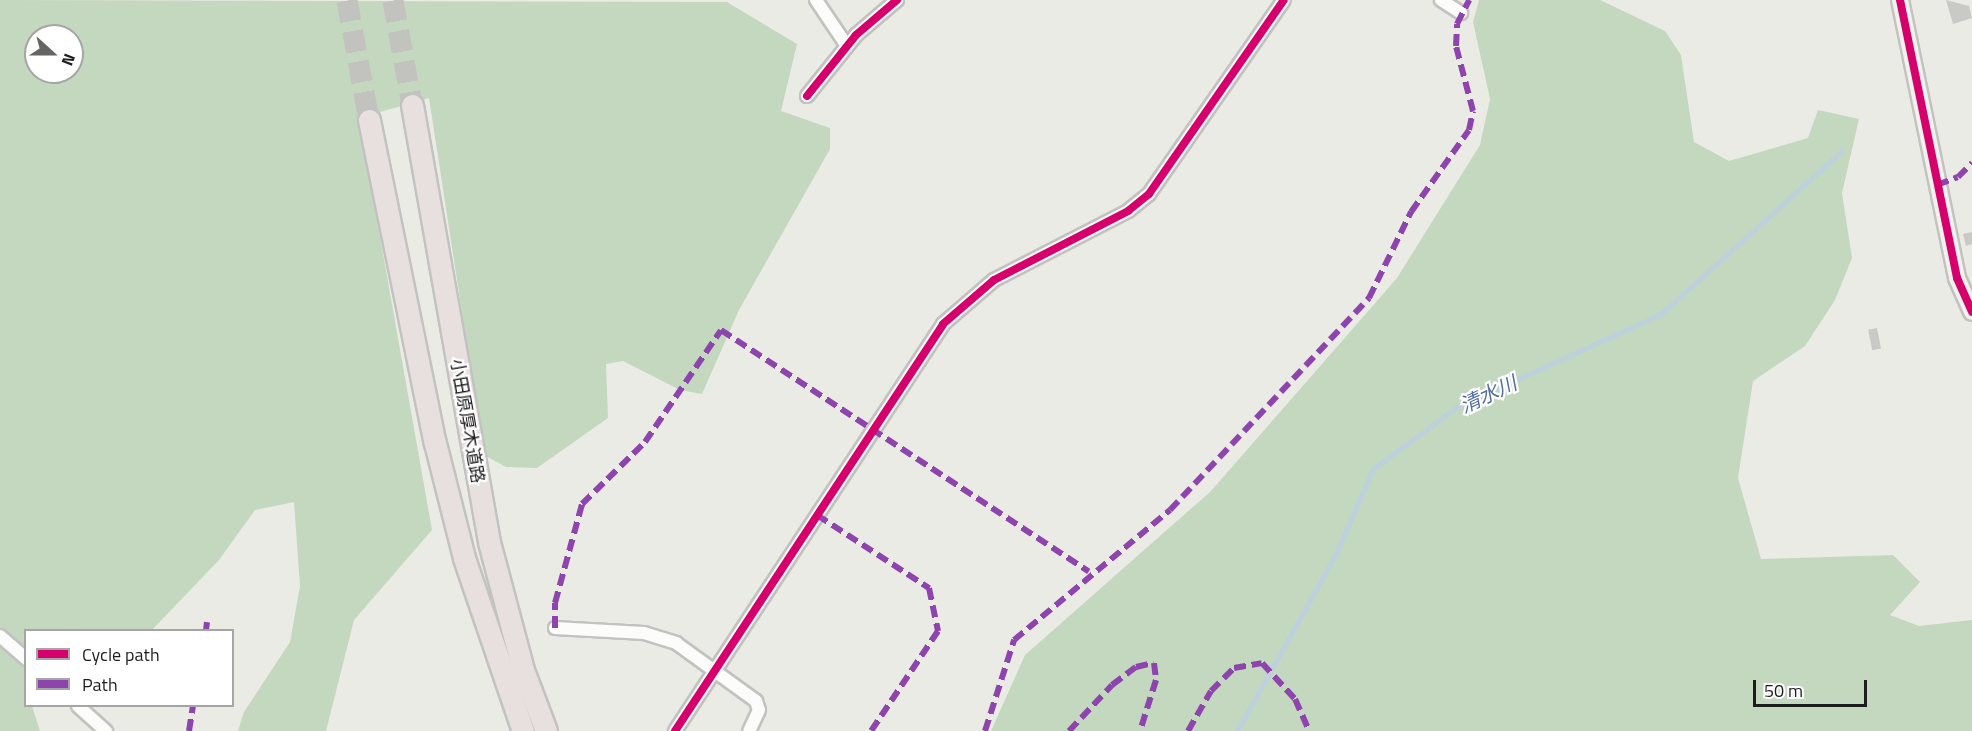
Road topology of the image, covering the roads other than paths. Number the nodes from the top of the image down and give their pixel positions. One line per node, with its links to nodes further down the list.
1 (816, 0): 7 (street)
2 (897, 0): 7 (street)
3 (1284, 0): 15 (street)
4 (1441, 0): 6 (street)
5 (1900, 0): 11 (street)
6 (1461, 14)
7 (847, 46): 8 (street)
8 (807, 96)
9 (412, 105): 19 (highway, 小田原厚木道路)
10 (369, 120): 18 (highway, 小田原厚木道路)
11 (1972, 312)
12 (555, 628): 15 (street)
13 (0, 636): 14 (street)
14 (24, 657)
15 (716, 671): 20 (street); 21 (street)
16 (80, 707): 17 (street)
17 (106, 731)
18 (523, 731)
19 (546, 731)
20 (675, 731)
21 (749, 731)

